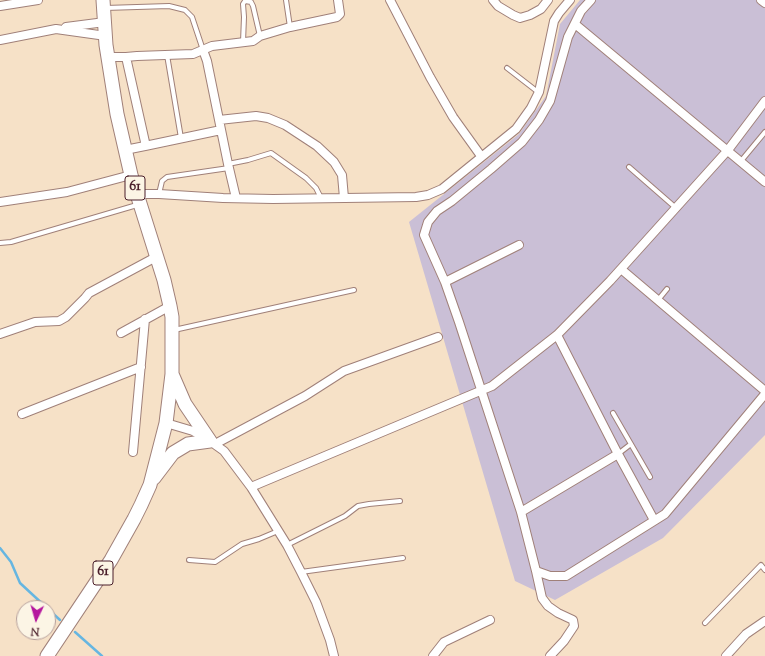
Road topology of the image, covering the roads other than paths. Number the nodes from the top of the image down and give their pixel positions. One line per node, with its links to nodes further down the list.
1 (38, 0): 12 (street)
2 (286, 0): 15 (lane)
3 (338, 0): 15 (street)
4 (390, 0): 37 (street)
5 (548, 0): 9 (street)
6 (570, 0): 26 (street)
7 (591, 0): 14 (street)
8 (761, 0): 10 (street)
9 (498, 2)
10 (765, 3)
11 (104, 4): 13 (main road, 61); 21 (lane)
12 (0, 6)
13 (105, 22): 16 (street); 17 (main road, 61)
14 (575, 24): 27 (street); 36 (street)
15 (290, 27): 18 (street)
16 (56, 29): 17 (street); 19 (street)
17 (106, 36): 23 (main road, 61)
18 (260, 36): 20 (street); 20 (lane)
19 (0, 40)
20 (243, 42): 21 (street)
21 (204, 50): 22 (street); 30 (street)
22 (167, 55): 24 (street); 33 (lane)
23 (108, 57): 24 (street); 35 (main road, 61)
24 (126, 57): 34 (street)
25 (507, 68): 28 (lane)
26 (543, 76): 27 (street); 28 (street)
27 (556, 80): 54 (street)
28 (539, 92): 37 (street)
29 (765, 101): 36 (street)
30 (219, 120): 31 (street); 46 (street)
31 (221, 130): 33 (street); 39 (street)
32 (765, 132): 38 (lane)
33 (181, 138): 34 (street)
34 (145, 146): 35 (street)
35 (125, 150): 41 (main road, 61)
36 (728, 150): 38 (street); 49 (street)
37 (481, 156): 46 (street)
38 (740, 161): 42 (street)
39 (228, 166): 43 (lane); 44 (street); 45 (lane)
40 (629, 167): 49 (lane)
41 (131, 175): 47 (main road, 61); 48 (street)
42 (765, 182)
43 (159, 194): 44 (street); 47 (street)
44 (236, 198): 45 (street)
45 (321, 198): 46 (street)
46 (344, 198)
47 (138, 199): 50 (lane); 52 (main road, 61)
48 (0, 202)
49 (676, 208): 53 (street)
50 (0, 244)
51 (519, 245): 54 (street)
52 (156, 257): 58 (main road, 61); 62 (street)
53 (621, 269): 57 (street); 63 (street)
54 (445, 282): 67 (street)
55 (668, 289): 57 (lane)
56 (354, 290): 60 (lane)
57 (658, 300): 68 (street)
58 (170, 306): 59 (street); 60 (main road, 61)
59 (145, 319): 61 (street); 65 (street)
60 (172, 331): 66 (main road, 61)
61 (121, 333)
62 (0, 334)
63 (557, 335): 67 (street); 75 (street)
64 (438, 337): 72 (street)
65 (141, 367): 70 (street); 74 (street)
66 (172, 374): 71 (main road, 61); 72 (main road)
67 (481, 390): 78 (street); 80 (street)
68 (765, 392): 81 (street)
69 (613, 413): 73 (lane)
70 (22, 414)
71 (166, 424): 72 (street); 77 (main road, 61)
72 (212, 442): 77 (main road); 78 (street)
73 (631, 444): 75 (lane); 76 (lane)
74 (133, 452)
75 (618, 454): 80 (street); 81 (street)
76 (650, 477)
77 (150, 485): 92 (main road, 61)
78 (251, 487): 82 (street)
79 (400, 501): 83 (lane)
80 (521, 512): 87 (street)
81 (654, 520): 87 (street)
82 (278, 531): 83 (street); 85 (lane)
83 (287, 545): 88 (street)
84 (403, 558): 88 (lane)
85 (189, 560)
86 (765, 570): 91 (lane)
87 (536, 571): 95 (street)
88 (302, 572): 93 (street)
89 (490, 620): 94 (street)
90 (765, 621): 96 (street)
91 (705, 623)
92 (47, 656)
93 (334, 656)
94 (433, 656)
95 (550, 656)
96 (726, 656)

